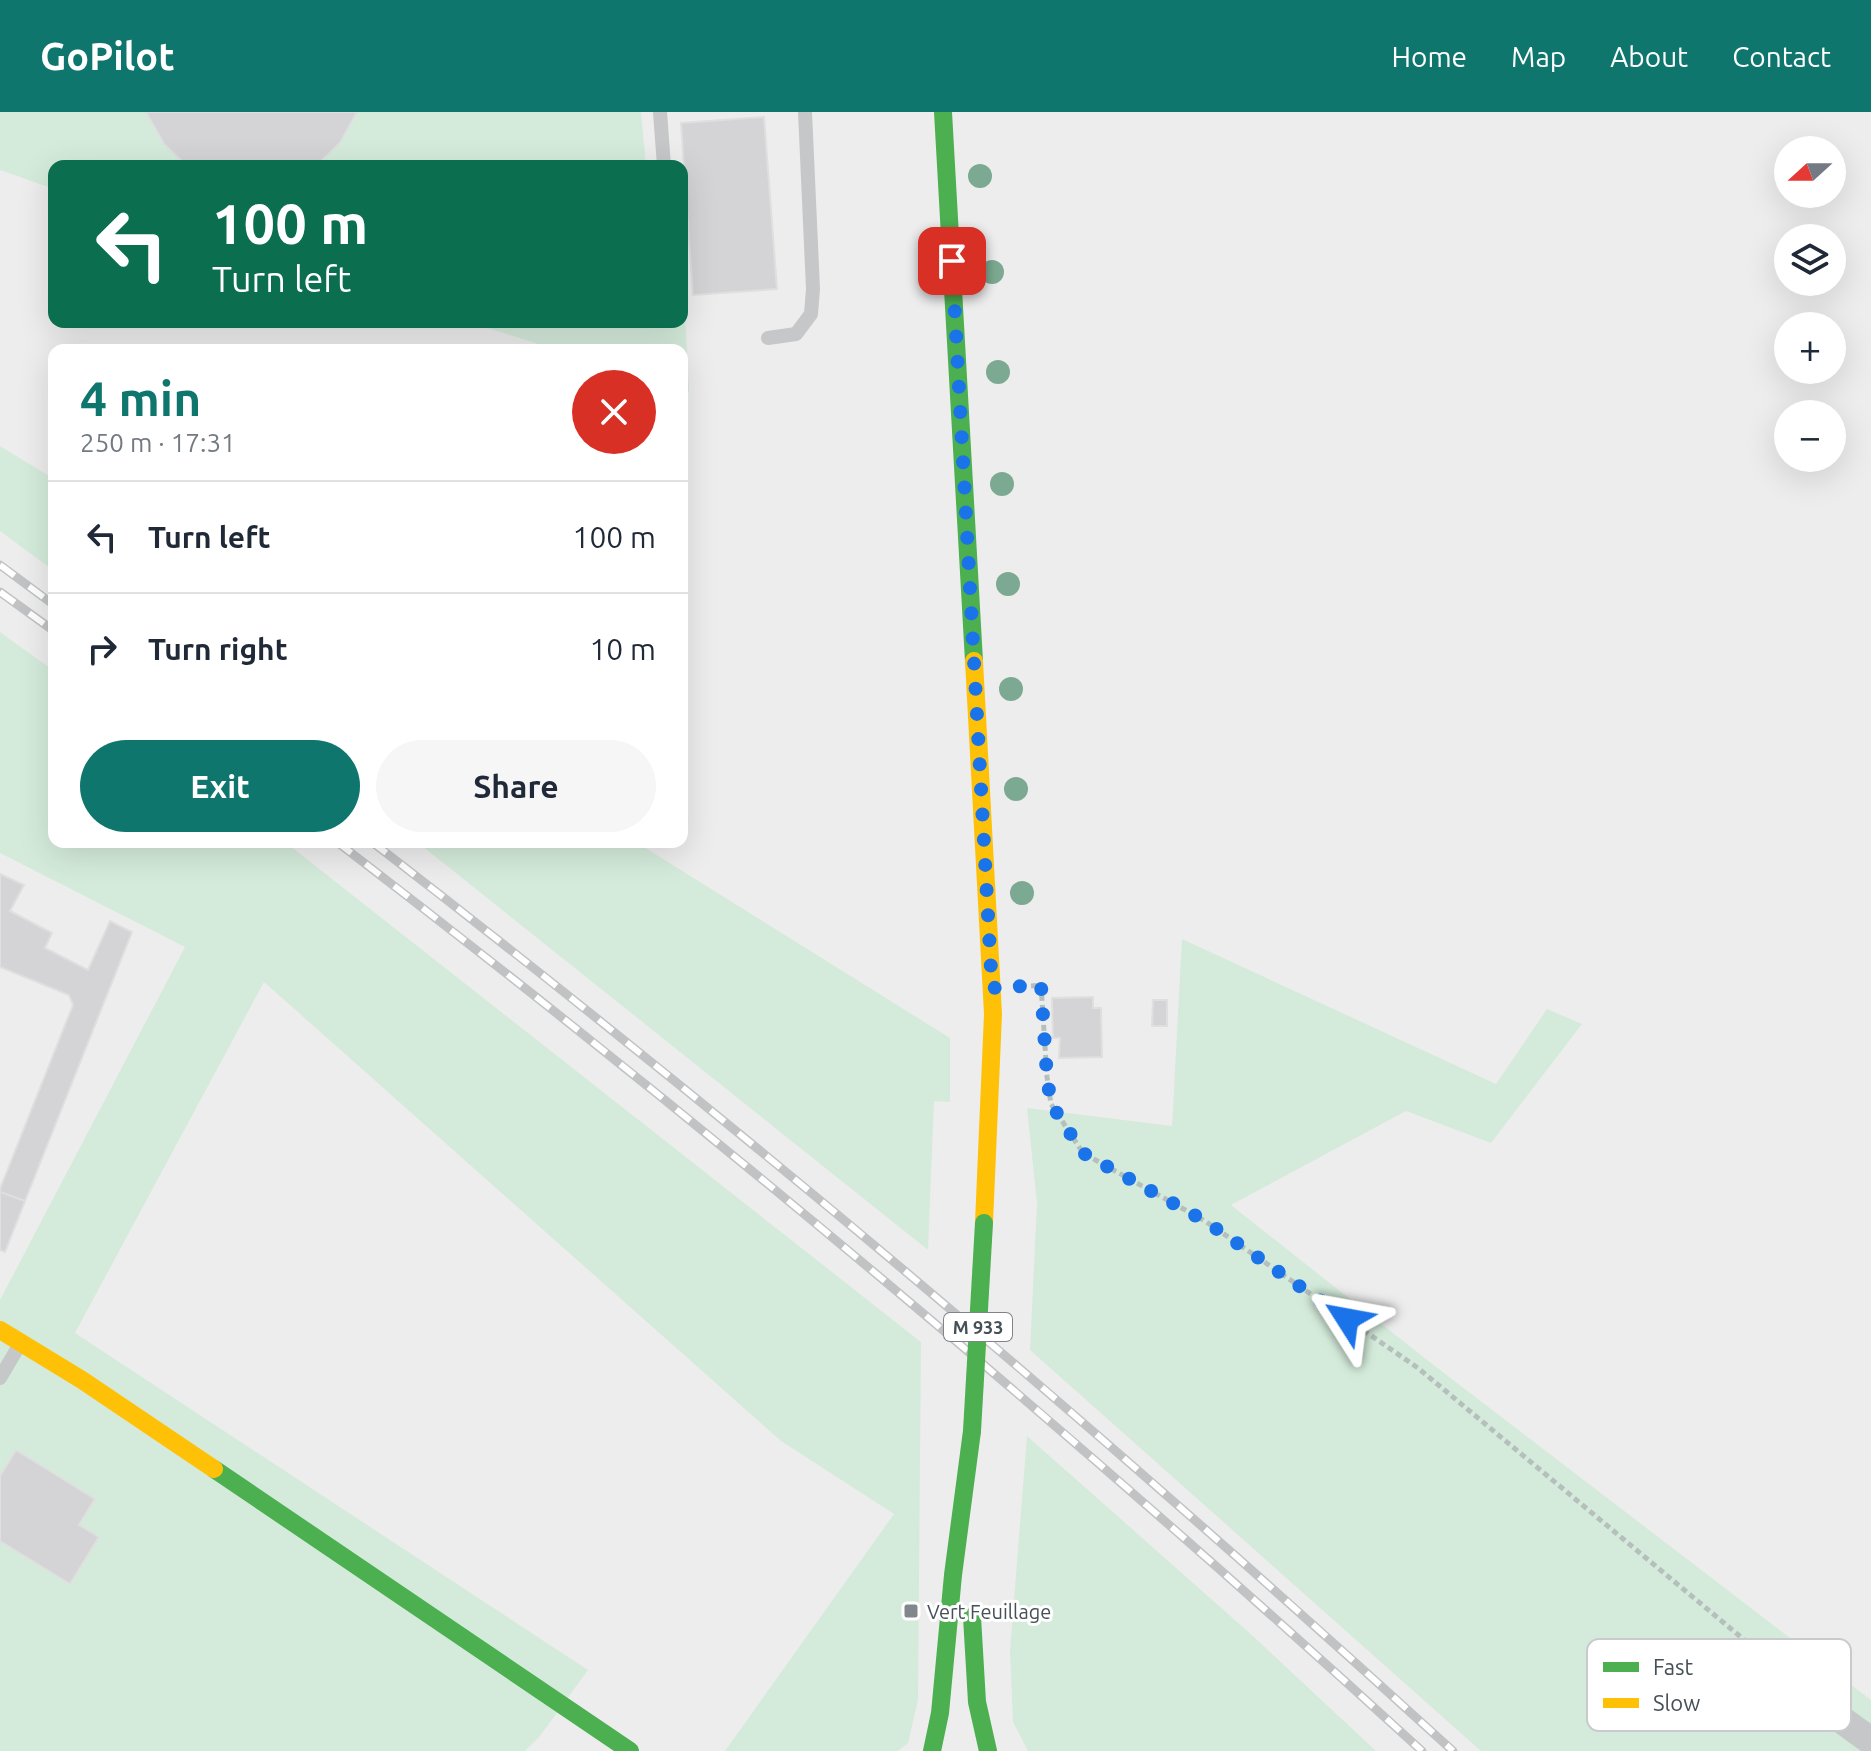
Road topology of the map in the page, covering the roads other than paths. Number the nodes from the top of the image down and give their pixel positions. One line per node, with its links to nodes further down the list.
1 (660, 112): 4 (lane)
2 (805, 112): 5 (lane)
3 (943, 112): 9 (main road, M 933, bridge)
4 (664, 160)
5 (768, 338)
6 (0, 1330): 7 (main road)
7 (22, 1342): 8 (lane); 14 (main road)
8 (0, 1378)
9 (972, 1431): 10 (main road, M 933); 15 (main road, M 933)
10 (972, 1574)
11 (972, 1602): 16 (main road)
12 (1851, 1726): 13 (street)
13 (1871, 1741)
14 (630, 1751)
15 (932, 1751)
16 (988, 1751)

